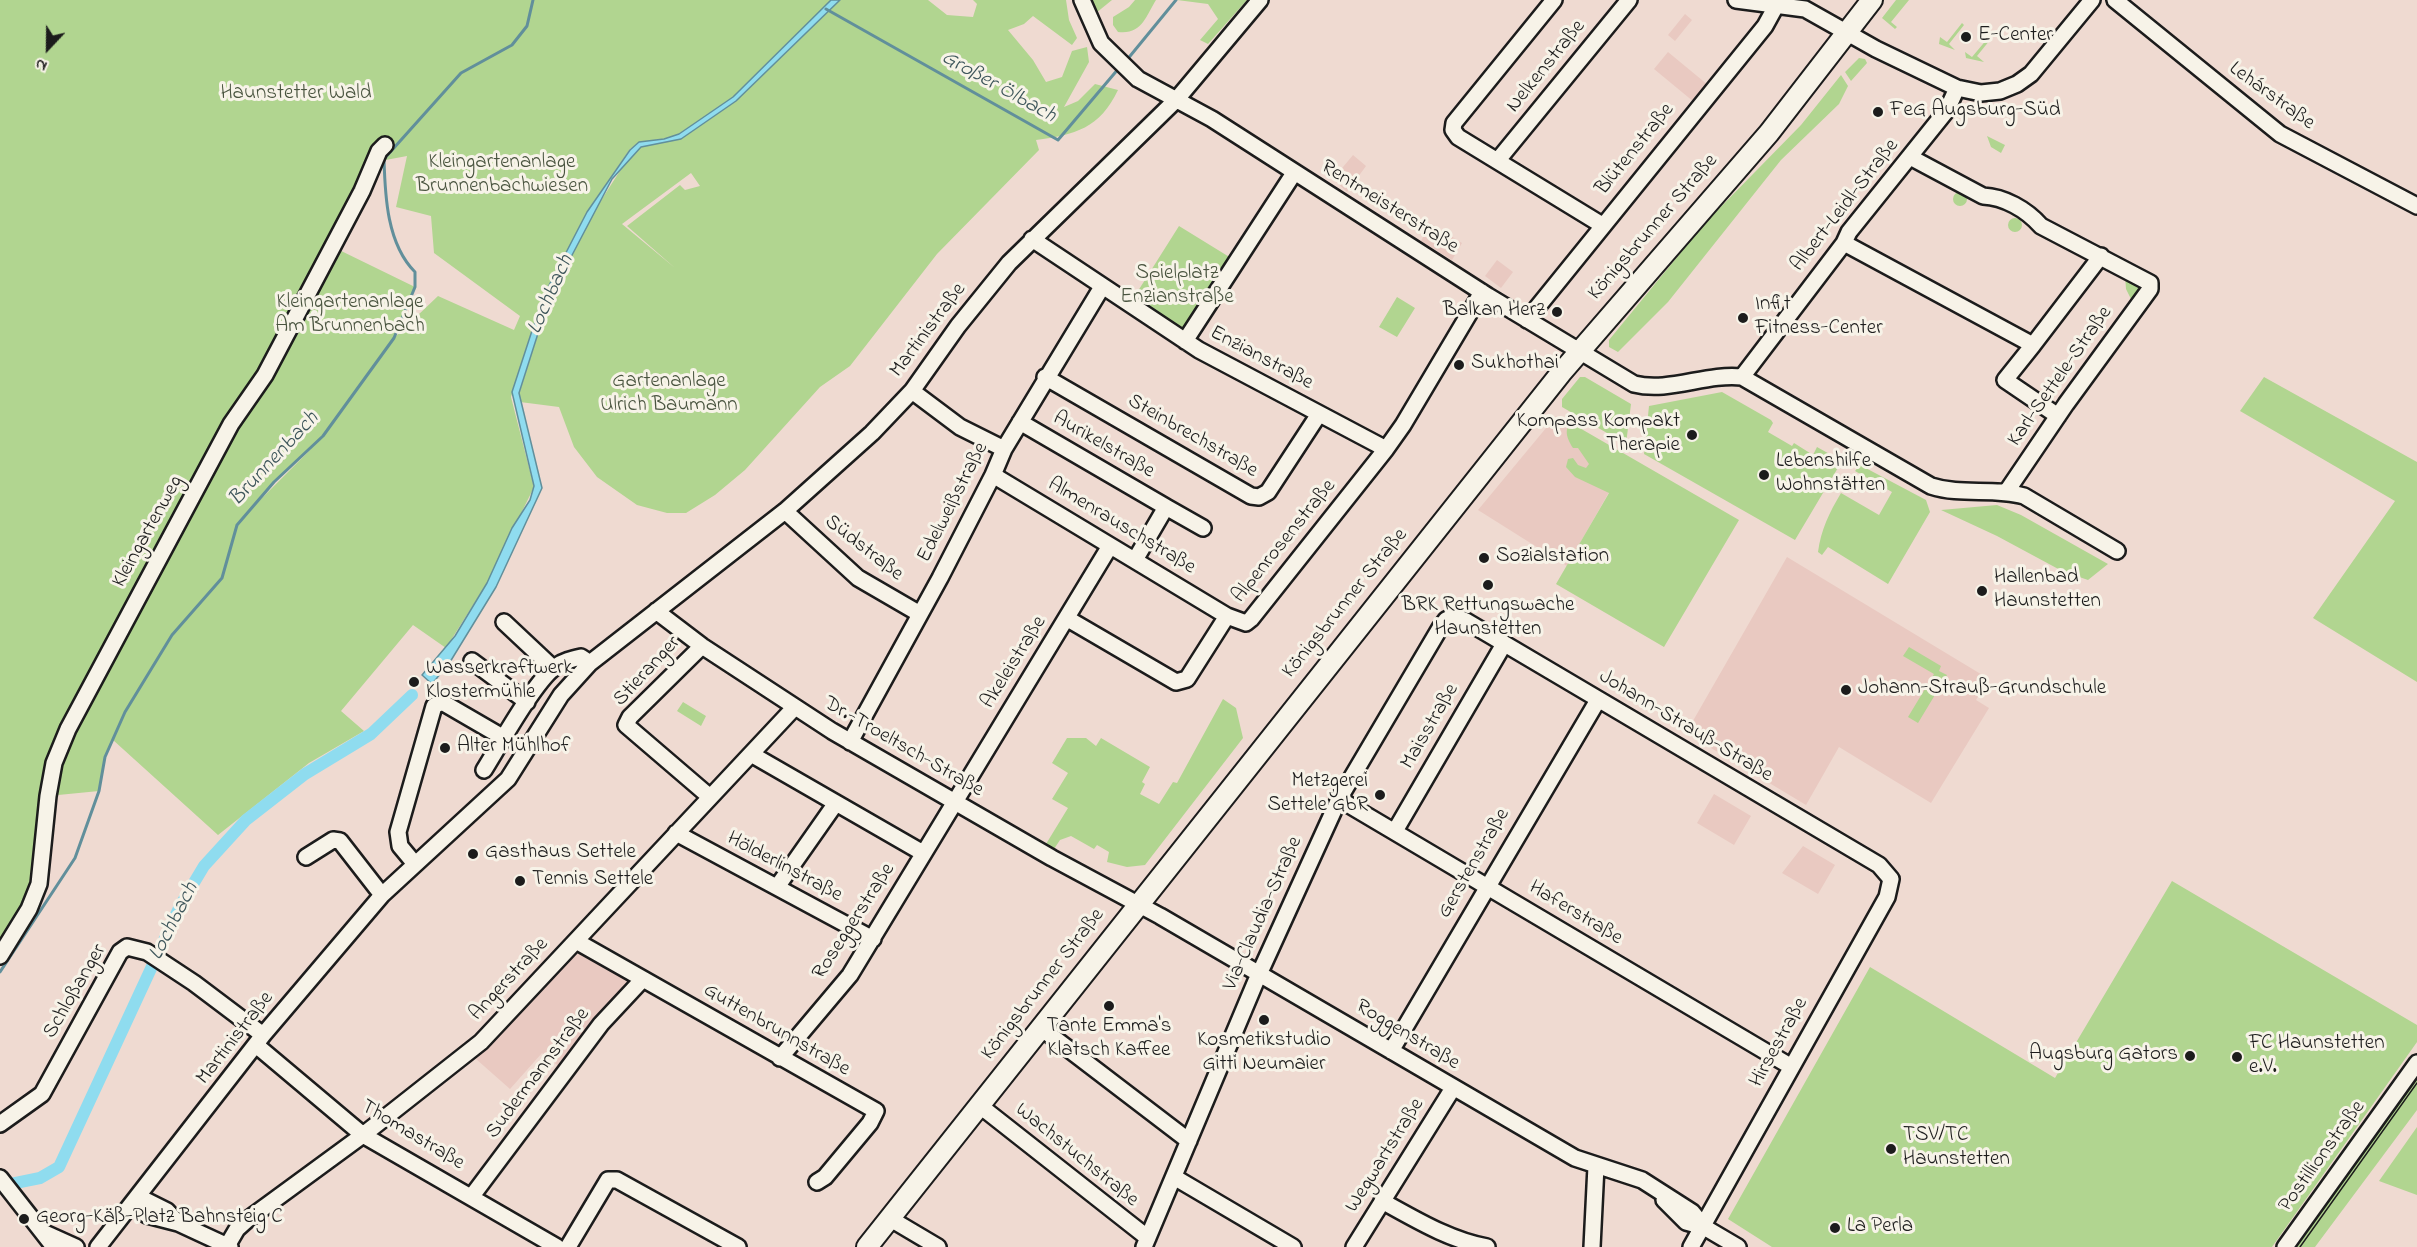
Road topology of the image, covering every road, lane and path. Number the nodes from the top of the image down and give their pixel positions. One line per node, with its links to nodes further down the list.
1 (1082, 0): 12 (street)
2 (1260, 0): 12 (street, Martinistraße)
3 (1554, 0): 15 (street)
4 (1629, 0): 15 (street, Nelkenstraße)
5 (1736, 0): 9 (street)
6 (1872, 0): 10 (main road, Königsbrunner Straße)
7 (2092, 0): 11 (street)
8 (2115, 0): 17 (street, Lehárstraße)
9 (1776, 6): 10 (street); 18 (street, Blütenstraße)
10 (1847, 32): 11 (street); 27 (main road, Königsbrunner Straße)
11 (1957, 88): 14 (street, Albert-Leidl-Straße)
12 (1177, 99): 16 (street, Rentmeisterstraße); 19 (street, Martinistraße)
13 (385, 146): 78 (street, Kleingartenweg)
14 (1910, 157): 20 (street, Albert-Leidl-Straße); 21 (street)
15 (1498, 160): 18 (street)
16 (1294, 173): 23 (street, Rentmeisterstraße); 25 (street)
17 (2417, 206)
18 (1602, 225): 24 (street, Blütenstraße)
19 (1032, 239): 22 (street, Enzianstraße); 30 (street, Martinistraße)
20 (1844, 243): 26 (street); 29 (street, Albert-Leidl-Straße)
21 (2101, 256): 26 (street); 32 (street, Karl-Settele-Straße)
22 (1102, 287): 25 (street, Enzianstraße); 28 (street, Edelweißstraße)
23 (1482, 292): 24 (street, Rentmeisterstraße); 34 (street, Alpenrosenstraße)
24 (1527, 320): 27 (street, Rentmeisterstraße)
25 (1185, 341): 31 (street, Enzianstraße)
26 (2033, 345): 32 (street)
27 (1579, 352): 29 (street, Rentmeisterstraße); 75 (main road, Königsbrunner Straße)
28 (1045, 377): 31 (street, Steinbrechstraße); 33 (street, Edelweißstraße)
29 (1742, 377): 37 (street)
30 (912, 391): 35 (street); 39 (street, Martinistraße)
31 (1319, 414): 34 (street, Enzianstraße)
32 (2058, 416): 37 (street, Karl-Settele-Straße)
33 (1020, 422): 35 (street, Edelweißstraße); 38 (street, Aurikelstraße)
34 (1386, 448): 46 (street, Alpenrosenstraße)
35 (1004, 449): 36 (street, Edelweißstraße)
36 (993, 475): 41 (street, Almenrauschstraße); 45 (street, Edelweißstraße)
37 (2007, 491): 42 (street)
38 (1166, 507): 40 (street, Aurikelstraße); 43 (street, Aurikelstraße)
39 (785, 511): 44 (street, Martinistraße); 45 (street, Südstraße)
40 (1203, 528)
41 (1110, 546): 43 (street, Almenrauschstraße); 48 (street, Akeleistraße)
42 (2117, 550)
43 (1135, 560): 46 (street, Almenrauschstraße)
44 (656, 611): 51 (street, Dr.-Troeltsch-Straße); 53 (street, Martinistraße)
45 (920, 614): 59 (street, Edelweißstraße)
46 (1227, 616): 48 (street, Alpenrosenstraße)
47 (1454, 616): 50 (street, Johann-Strauß-Straße); 63 (street, Via-Claudia-Straße)
48 (1068, 619): 64 (street, Akeleistraße)
49 (504, 622): 54 (street)
50 (1504, 644): 55 (street, Johann-Strauß-Straße); 66 (street, Maisstraße)
51 (702, 646): 57 (street, Dr.-Troeltsch-Straße); 62 (street, Stieranger)
52 (472, 662): 56 (street)
53 (590, 663): 54 (street); 70 (street, Martinistraße)
54 (553, 668): 56 (street)
55 (1598, 700): 71 (street, Johann-Strauß-Straße); 72 (street, Gerstenstraße)
56 (527, 702): 58 (street)
57 (794, 708): 59 (street, Dr.-Troeltsch-Straße); 60 (street, Angerstraße)
58 (504, 738): 61 (street); 70 (street)
59 (850, 742): 64 (street, Dr.-Troeltsch-Straße)
60 (751, 754): 62 (street, Angerstraße); 65 (street)
61 (484, 770)
62 (710, 797): 67 (street, Angerstraße)
63 (1339, 799): 66 (street, Haferstraße); 79 (street, Via-Claudia-Straße)
64 (953, 802): 68 (street, Roseggerstraße); 75 (street, Dr.-Troeltsch-Straße)
65 (836, 803): 68 (street); 73 (street)
66 (1395, 831): 72 (street, Haferstraße)
67 (676, 833): 73 (street, Hölderlinstraße); 77 (street, Angerstraße)
68 (923, 853): 76 (street, Roseggerstraße)
69 (306, 857): 74 (street)
70 (415, 864): 74 (street, Martinistraße)
71 (1891, 879): 86 (street, Hirsestraße)
72 (1487, 886): 83 (street, Gerstenstraße); 86 (street, Haferstraße)
73 (777, 887): 76 (street, Hölderlinstraße)
74 (382, 895): 82 (street, Martinistraße)
75 (1138, 905): 79 (street, Roggenstraße); 81 (main road, Königsbrunner Straße)
76 (873, 939): 84 (street, Roseggerstraße)
77 (576, 941): 80 (street, Guttenbrunnstraße); 90 (street, Angerstraße)
78 (0, 956)
79 (1260, 975): 83 (street, Roggenstraße); 91 (street, Via-Claudia-Straße)
80 (643, 979): 84 (street, Guttenbrunnstraße); 96 (street, Sudermannstraße)
81 (1041, 1028): 88 (main road, Königsbrunner Straße); 91 (street)
82 (260, 1040): 89 (street, Schloßanger); 90 (street, Thomastraße); 97 (street, Martinistraße)
83 (1391, 1051): 87 (street, Roggenstraße)
84 (780, 1058): 95 (street, Guttenbrunnstraße)
85 (2417, 1063): 118 (street, Postillionstraße)
86 (1790, 1066): 100 (street, Hirsestraße)
87 (1453, 1088): 92 (street, Roggenstraße); 98 (street, Wegwartstraße)
88 (980, 1105): 99 (main road, Königsbrunner Straße); 102 (street, Wachstuchstraße)
89 (0, 1124)
90 (363, 1135): 96 (street, Thomastraße); 103 (street, Angerstraße)
91 (1189, 1141): 93 (street, Via-Claudia-Straße)
92 (1596, 1166): 100 (street, Roggenstraße); 115 (street)
93 (1174, 1176): 102 (street, Via-Claudia-Straße); 113 (street)
94 (0, 1178): 101 (street)
95 (817, 1182)
96 (472, 1196): 108 (street, Thomastraße)
97 (136, 1201): 103 (street); 107 (street, Martinistraße)
98 (1382, 1201): 104 (street); 114 (street, Wegwartstraße)
99 (889, 1218): 111 (main road, Königsbrunner Straße); 112 (street)
100 (1704, 1227): 116 (street, Hirsestraße); 117 (street, Roggenstraße)
101 (45, 1233): 105 (street); 106 (street)
102 (1146, 1242)
103 (228, 1246)
104 (1477, 1246)
105 (54, 1247)
106 (76, 1247)
107 (98, 1247)
108 (557, 1247)
109 (568, 1247): 110 (street)
110 (738, 1247)
111 (867, 1247)
112 (938, 1247)
113 (1293, 1247)
114 (1354, 1247)
115 (1592, 1247)
116 (1691, 1247)
117 (1738, 1247)
118 (2285, 1247)

